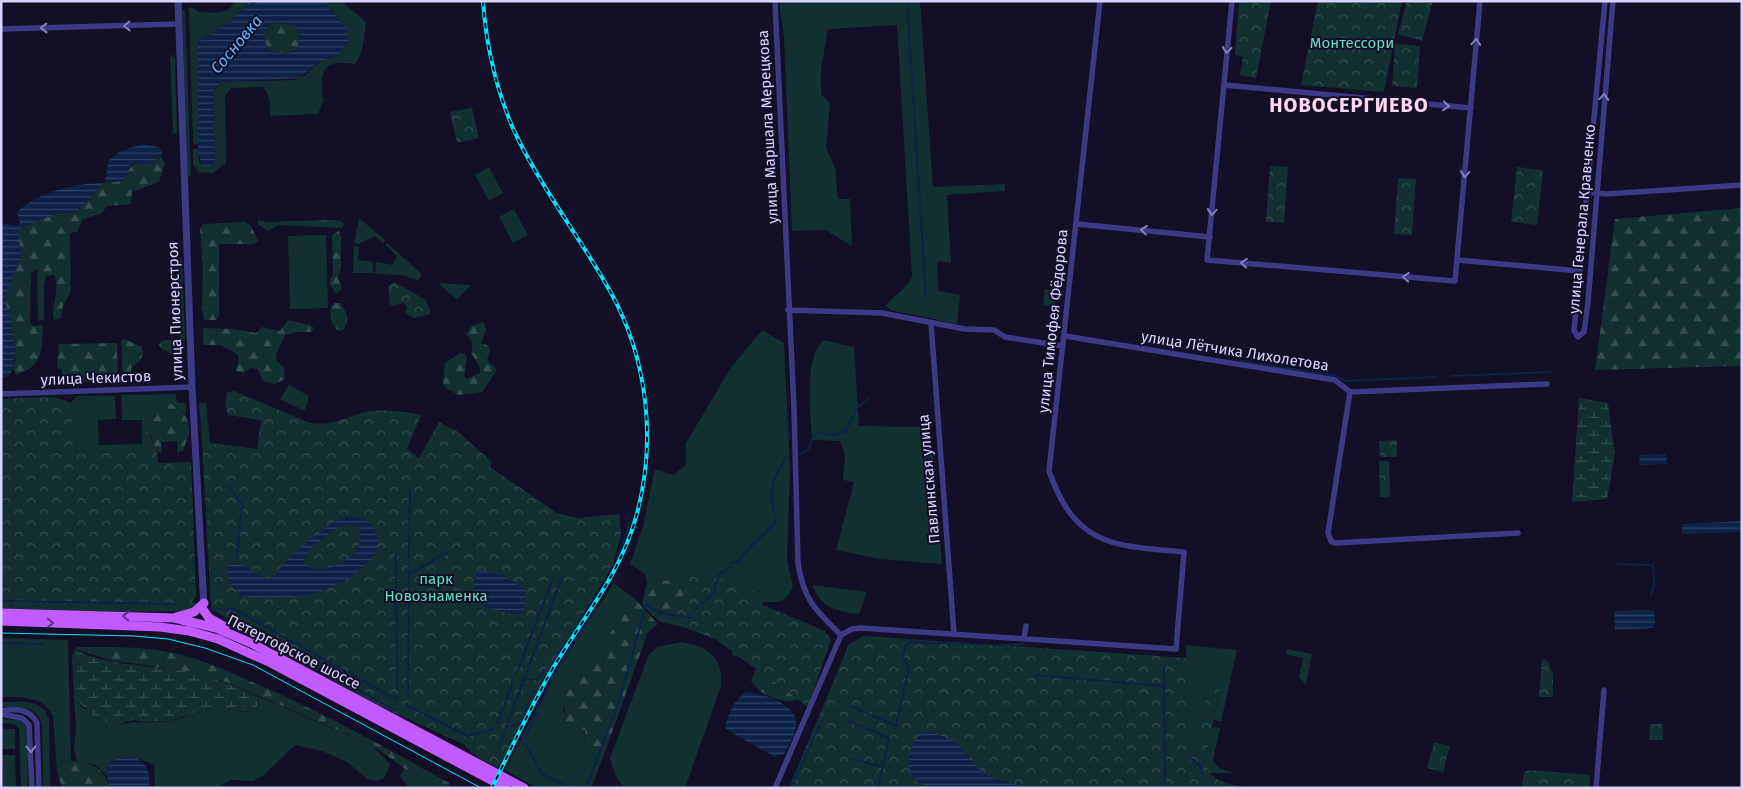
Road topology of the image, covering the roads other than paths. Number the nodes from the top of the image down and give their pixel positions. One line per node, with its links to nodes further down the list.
1 (178, 1): 8 (street, улица Пионерстроя)
2 (775, 1): 19 (street, улица Маршала Мерецкова)
3 (1100, 1): 15 (street, улица Тимофея Фёдорова)
4 (1232, 1): 10 (street, one-way to 10)
5 (1480, 1): 11 (street, one-way to 5)
6 (1605, 1): 13 (street, улица Генерала Кравченко)
7 (1613, 1): 14 (street, улица Генерала Кравченко, one-way to 7)
8 (178, 24): 9 (street, one-way to 9); 24 (street, улица Пионерстроя)
9 (1, 29)
10 (1224, 85): 11 (street, one-way to 11); 16 (street, one-way to 16)
11 (1470, 108): 17 (street, one-way to 17)
12 (1742, 184): 14 (street)
13 (1587, 192): 14 (street); 18 (street, улица Генерала Кравченко)
14 (1596, 193): 18 (street, улица Генерала Кравченко)
15 (1077, 224): 16 (street, one-way to 15); 21 (street, улица Тимофея Фёдорова)
16 (1210, 237): 17 (street, one-way to 16)
17 (1457, 260): 18 (street)
18 (1580, 271)
19 (788, 310): 20 (street); 35 (street, улица Маршала Мерецкова)
20 (930, 323): 22 (street); 34 (street, Павлинская улица)
21 (1065, 336): 22 (street, улица Тимофея Фёдорова); 25 (street, улица Лётчика Лихолетова)
22 (1063, 346): 37 (street, улица Тимофея Фёдорова)
23 (1547, 384): 25 (street)
24 (192, 387): 26 (street, улица Чекистов); 29 (street, улица Пионерстроя)
25 (1350, 392): 27 (street)
26 (1, 394)
27 (1518, 533)
28 (1, 613): 30 (main road, Петергофское шоссе, one-way to 28)
29 (204, 616): 30 (main road, Петергофское шоссе); 30 (main road); 33 (main road); 36 (main road); 38 (main road, Петергофское шоссе); 38 (main road)
30 (174, 618)
31 (1, 621): 33 (main road, Петергофское шоссе, one-way to 33)
32 (1026, 626): 37 (street)
33 (184, 630): 36 (main road, Петергофское шоссе)
34 (954, 634): 35 (street); 37 (street)
35 (841, 635): 46 (street)
36 (218, 639): 42 (main road, Петергофское шоссе)
37 (1024, 639)
38 (251, 643): 42 (main road, Петергофское шоссе)
39 (1604, 690): 47 (street)
40 (1, 712): 41 (street)
41 (19, 713): 43 (street, one-way to 43); 44 (street)
42 (507, 785): 45 (main road, Петергофское шоссе)
43 (32, 788)
44 (39, 788)
45 (524, 788)
46 (775, 788)
47 (1596, 788)

